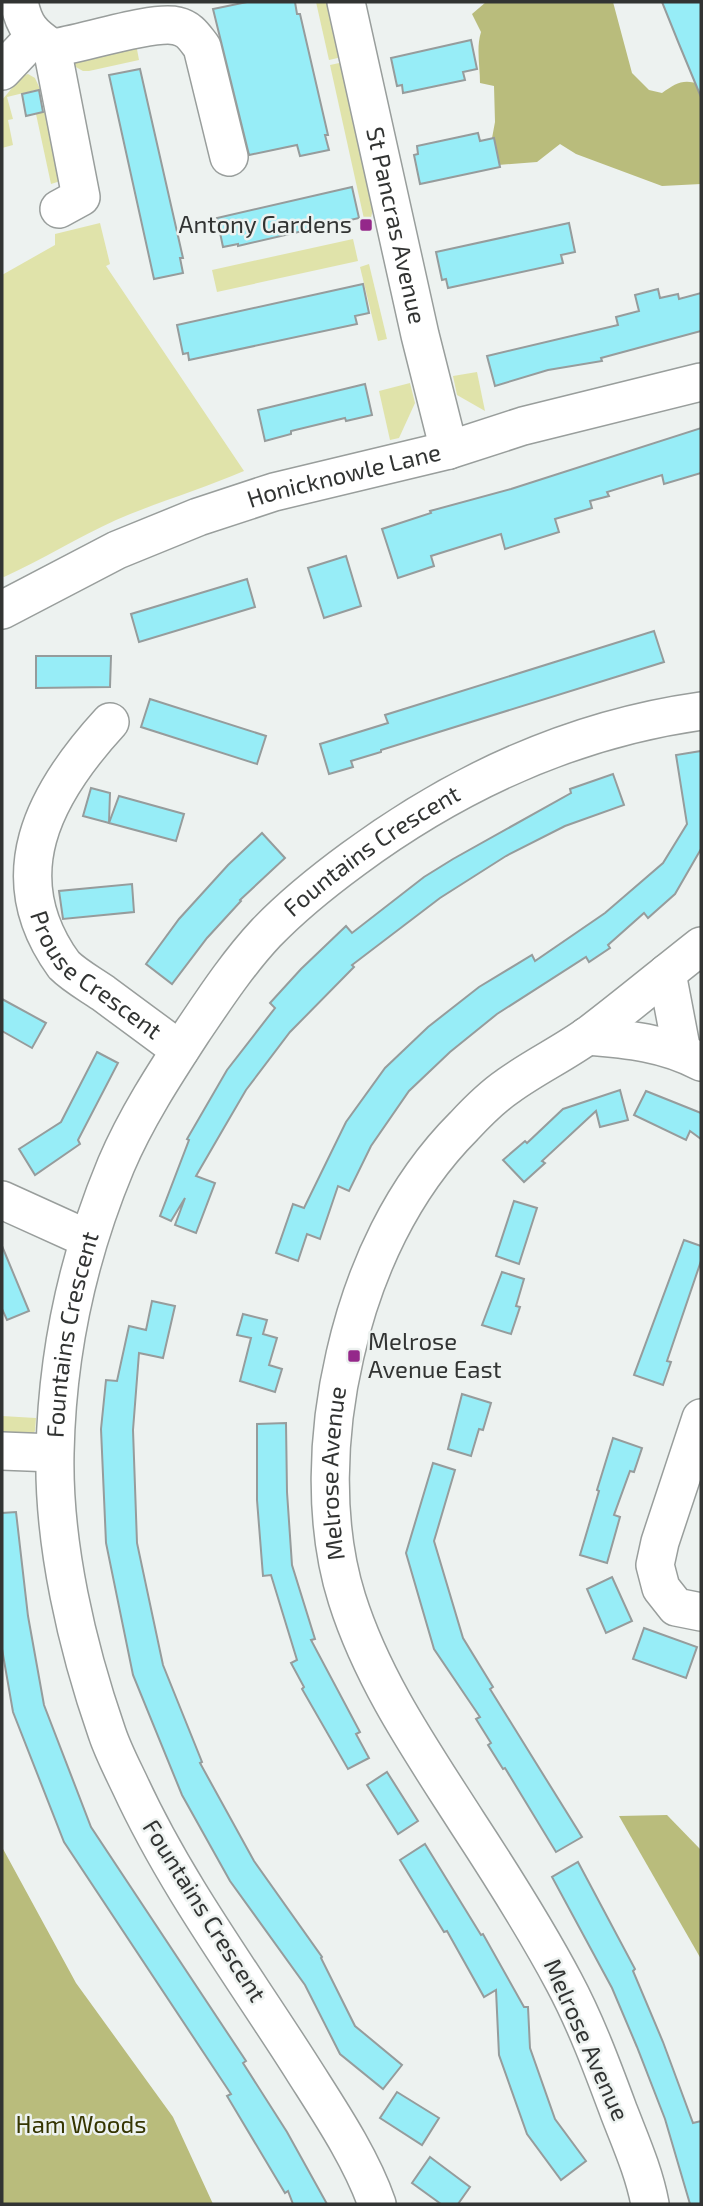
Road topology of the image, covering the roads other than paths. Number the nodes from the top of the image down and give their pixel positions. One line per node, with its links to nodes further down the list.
1 (19, 2): 4 (street)
2 (346, 2): 9 (street, St Pancras Avenue)
3 (149, 15): 4 (street); 6 (street)
4 (43, 42): 5 (street); 7 (street)
5 (2, 71)
6 (229, 157)
7 (59, 209)
8 (701, 382): 9 (street, Honicknowle Lane)
9 (449, 450): 10 (street, Honicknowle Lane)
10 (2, 610)
11 (701, 711): 16 (street, Fountains Crescent)
12 (88, 731): 16 (street, Prouse Crescent)
13 (701, 946): 14 (street, Melrose Avenue)
14 (667, 972): 15 (street, Melrose Avenue); 17 (street)
15 (587, 1036): 17 (street); 25 (street, Melrose Avenue)
16 (180, 1050): 19 (street, Fountains Crescent)
17 (692, 1057)
18 (2, 1200): 19 (street)
19 (88, 1239): 22 (street, Fountains Crescent)
20 (701, 1418): 23 (street)
21 (2, 1451): 22 (street)
22 (54, 1454): 24 (street, Fountains Crescent)
23 (701, 1612)
24 (377, 2204)
25 (650, 2204)

